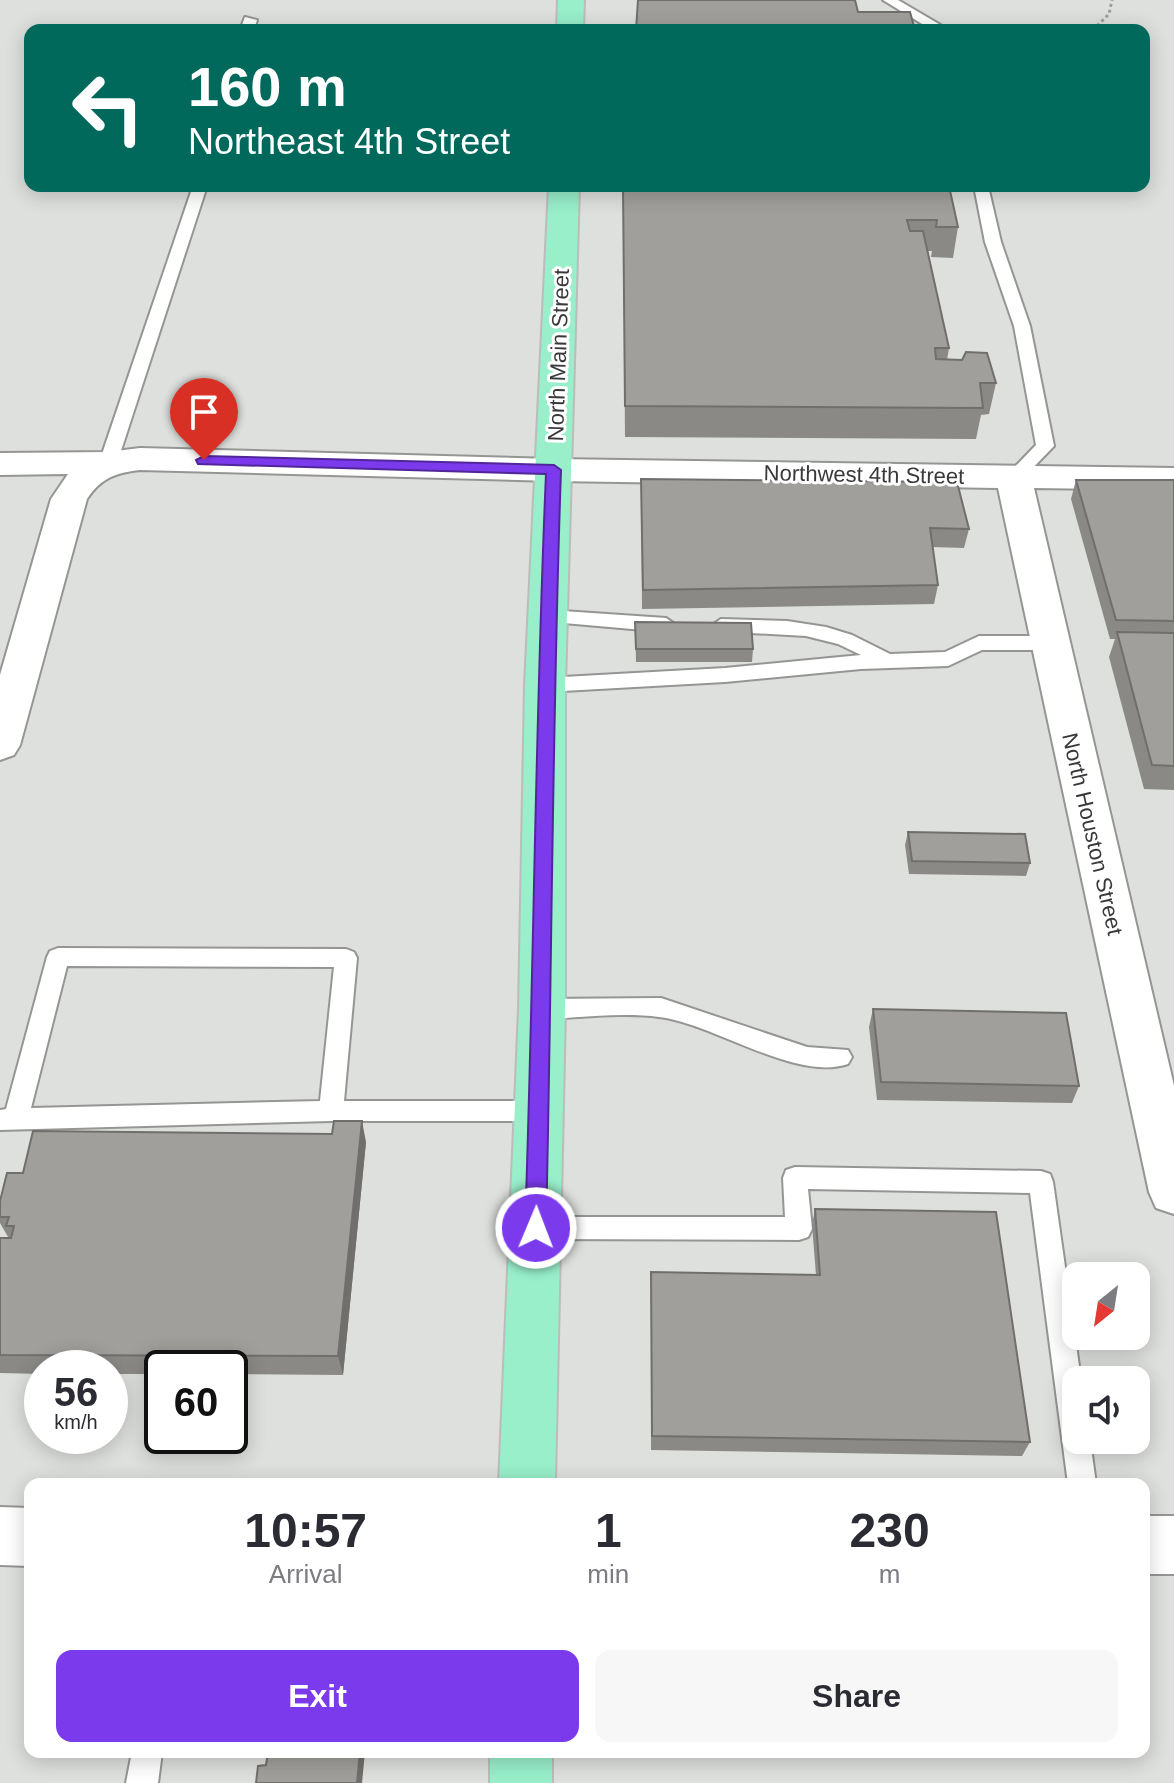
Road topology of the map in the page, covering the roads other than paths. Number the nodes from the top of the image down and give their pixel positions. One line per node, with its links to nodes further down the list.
1 (571, 0): 3 (main road)
2 (889, 0): 4 (lane)
3 (570, 24)
4 (931, 24)
5 (198, 192): 8 (lane)
6 (564, 192): 10 (main road, North Main Street)
7 (982, 192): 11 (lane)
8 (108, 463): 9 (street, Northwest 4th Street); 10 (street, Northwest 4th Street); 17 (street)
9 (0, 464)
10 (554, 470): 11 (street, Northwest 4th Street); 13 (main road, North Main Street)
11 (1014, 477): 12 (street, Northwest 4th Street); 14 (street, North Houston Street)
12 (1174, 479)
13 (548, 616): 15 (lane); 16 (main road, North Main Street)
14 (1048, 643): 15 (lane); 23 (street, North Houston Street)
15 (886, 661): 16 (lane)
16 (545, 685): 18 (main road, North Main Street)
17 (0, 745)
18 (542, 1009): 19 (lane); 21 (main road, North Main Street)
19 (840, 1057)
20 (331, 1111): 21 (lane); 22 (lane); 22 (lane)
21 (537, 1111): 24 (main road, North Main Street)
22 (8, 1120)
23 (1174, 1192)
24 (536, 1228): 25 (main road, North Main Street); 26 (lane)
25 (527, 1478)
26 (1081, 1478)
27 (0, 1536): 28 (street)
28 (24, 1537)
29 (1150, 1545): 30 (street)
30 (1174, 1545)
31 (146, 1758): 33 (lane)
32 (521, 1758): 34 (main road)
33 (142, 1783)
34 (521, 1783)

